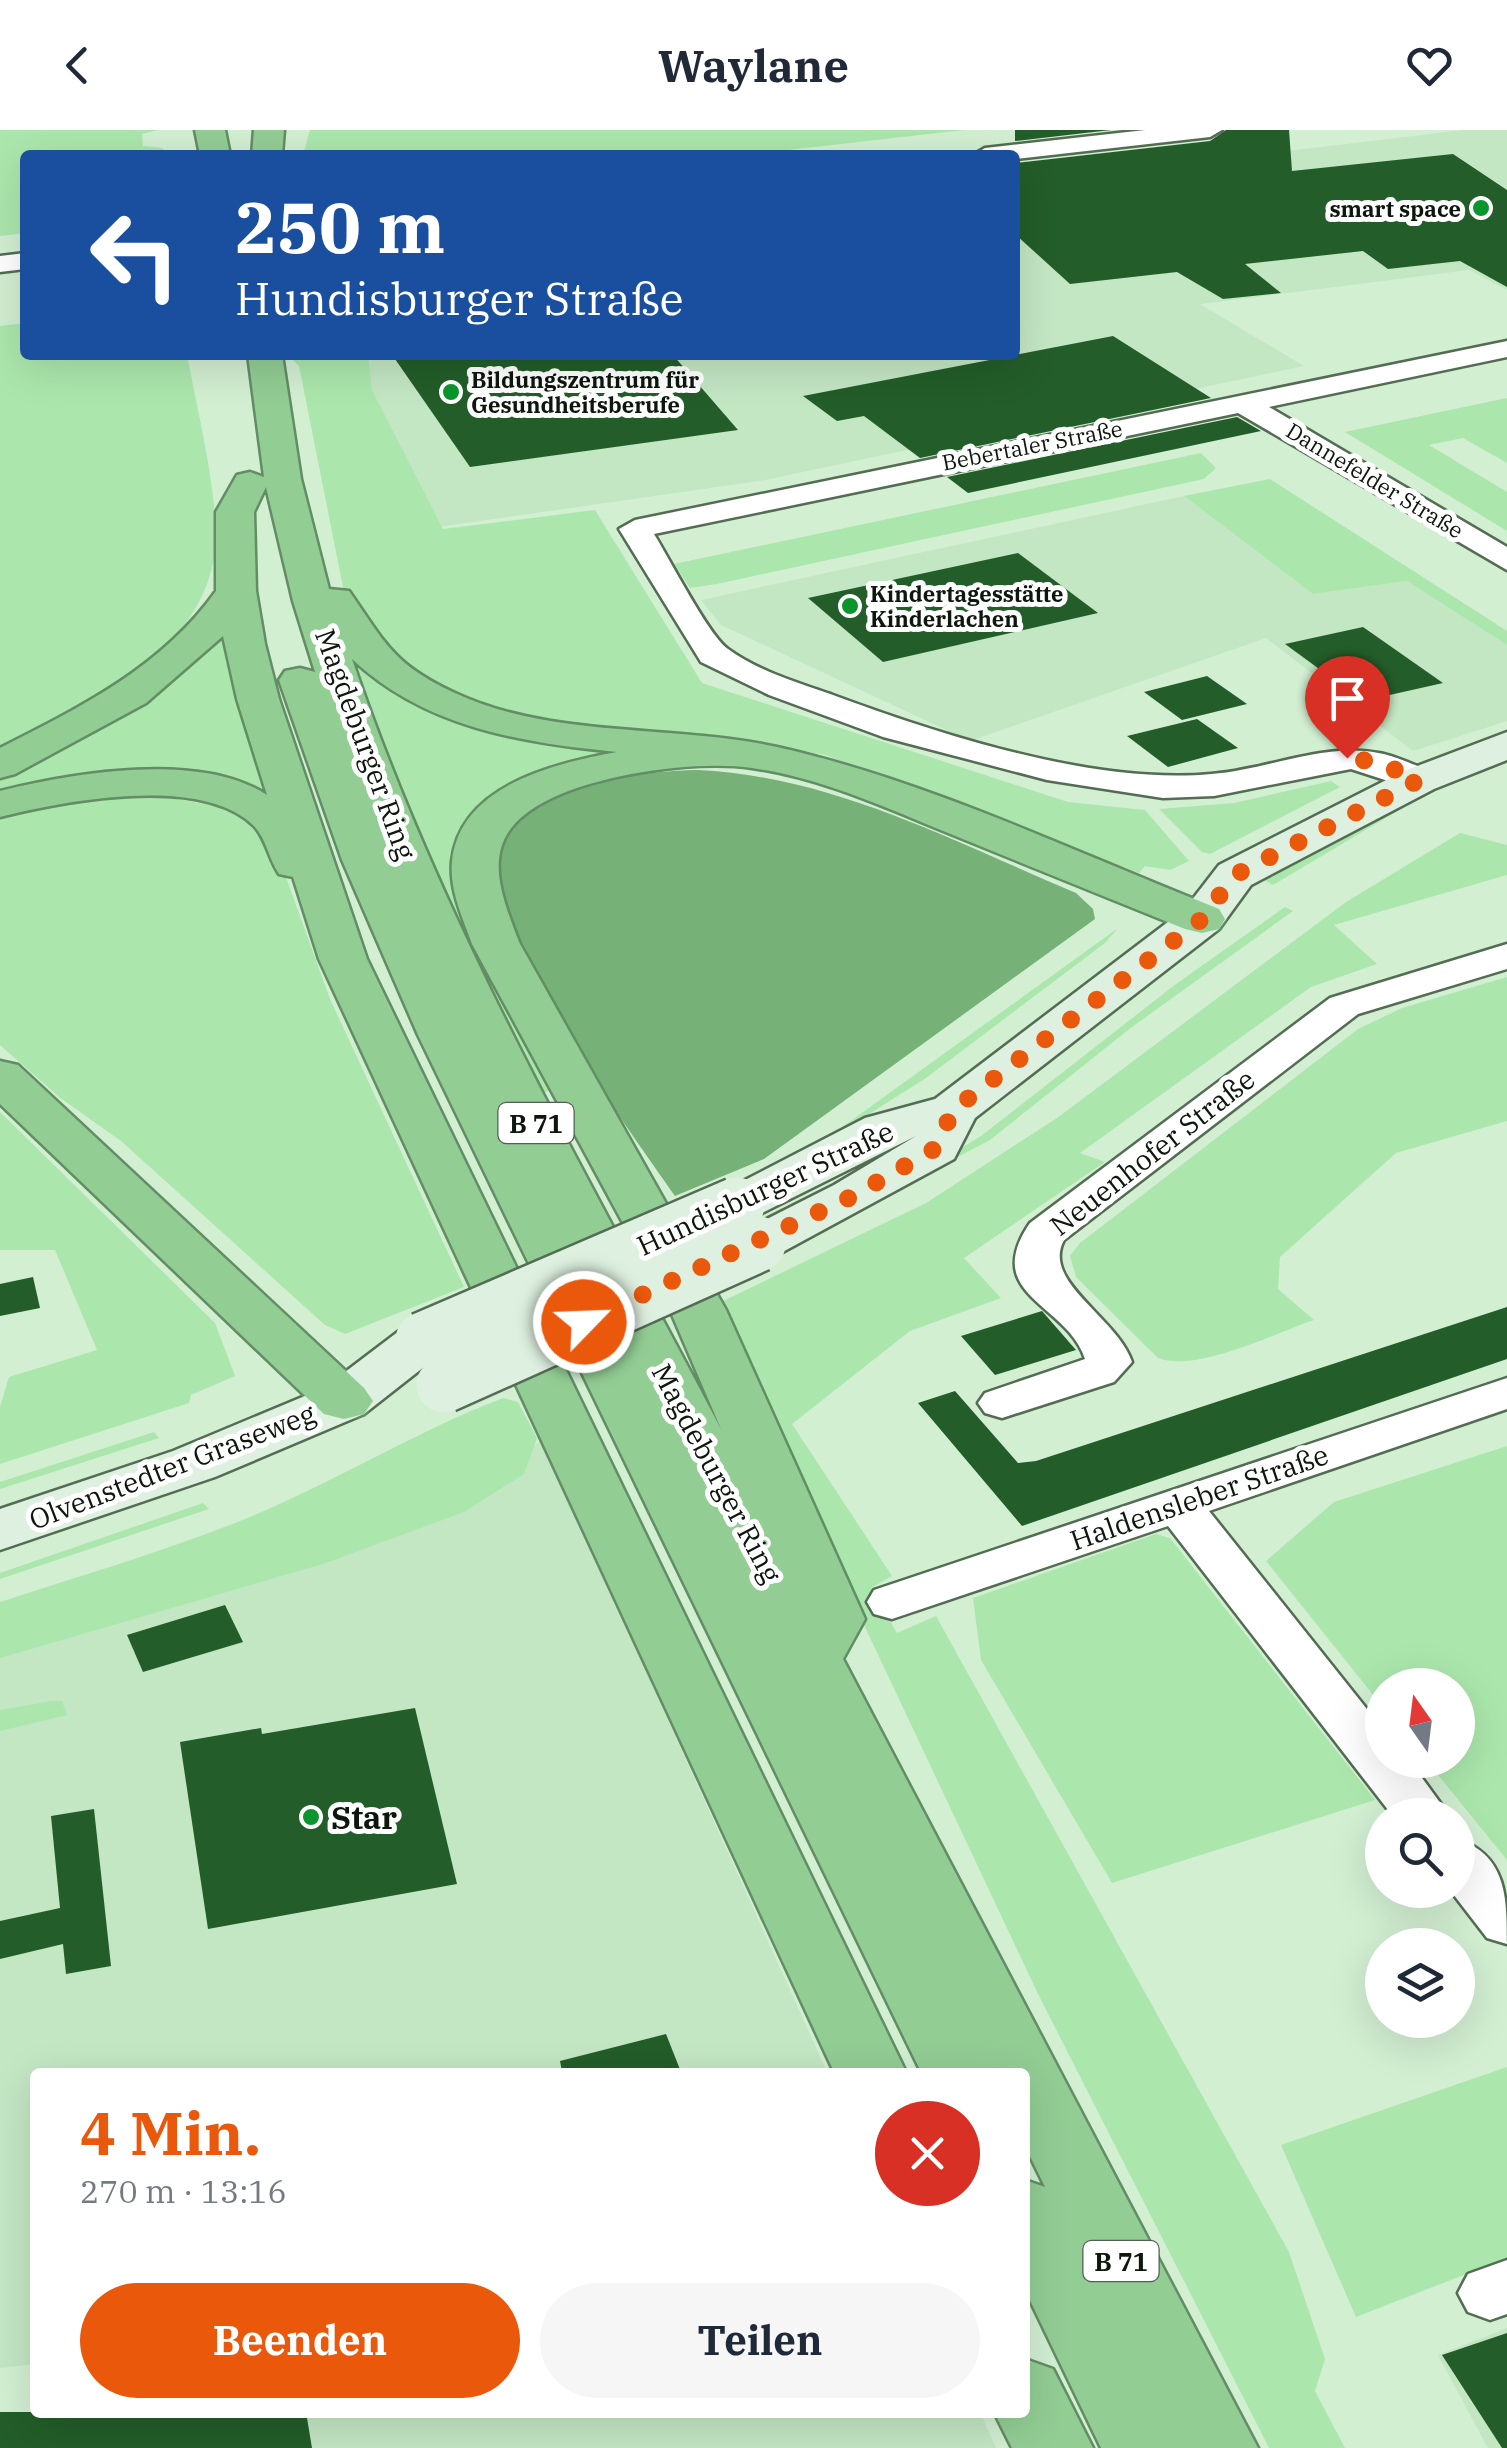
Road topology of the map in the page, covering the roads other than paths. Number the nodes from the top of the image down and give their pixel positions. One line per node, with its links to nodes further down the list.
1 (1210, 130): 2 (street)
2 (1020, 151)
3 (1507, 348): 6 (street, Bebertaler Straße)
4 (234, 360): 7 (highway, Magdeburger Ring / B 71)
5 (266, 360): 9 (highway, Magdeburger Ring / B 71)
6 (1242, 403): 8 (street, Dannefelder Straße); 14 (street, Bebertaler Straße)
7 (250, 483): 10 (highway); 32 (highway, Magdeburger Ring / B 71)
8 (1507, 560)
9 (305, 570): 12 (highway); 27 (highway, Magdeburger Ring / B 71)
10 (236, 590): 13 (highway); 17 (highway)
11 (1507, 745): 14 (main road, Hundisburger Straße)
12 (747, 754): 18 (highway); 27 (highway)
13 (0, 765)
14 (1419, 780): 18 (main road, Hundisburger Straße)
15 (1507, 780): 18 (main road, Hundisburger Straße)
16 (0, 804): 17 (highway)
17 (317, 880): 31 (highway)
18 (1202, 919): 22 (main road, Hundisburger Straße, bridge)
19 (1507, 956): 23 (street, Neuenhofer Straße)
20 (0, 1076): 22 (highway)
21 (1507, 1393): 24 (street, Haldensleber Straße)
22 (344, 1401): 25 (main road, Olvenstedter Graseweg)
23 (1002, 1403)
24 (1176, 1504): 26 (street, Haldensleber Straße); 28 (street)
25 (0, 1530)
26 (892, 1602)
27 (813, 1656): 33 (highway, Magdeburger Ring / B 71)
28 (1409, 1798)
29 (1475, 1882): 30 (street)
30 (1507, 1922)
31 (868, 2068)
32 (955, 2068)
33 (1021, 2068)
34 (1030, 2086): 39 (highway, Magdeburger Ring / B 71)
35 (1030, 2221): 38 (highway, B 71)
36 (1030, 2404): 37 (highway)
37 (1052, 2448)
38 (1142, 2448)
39 (1218, 2448)

